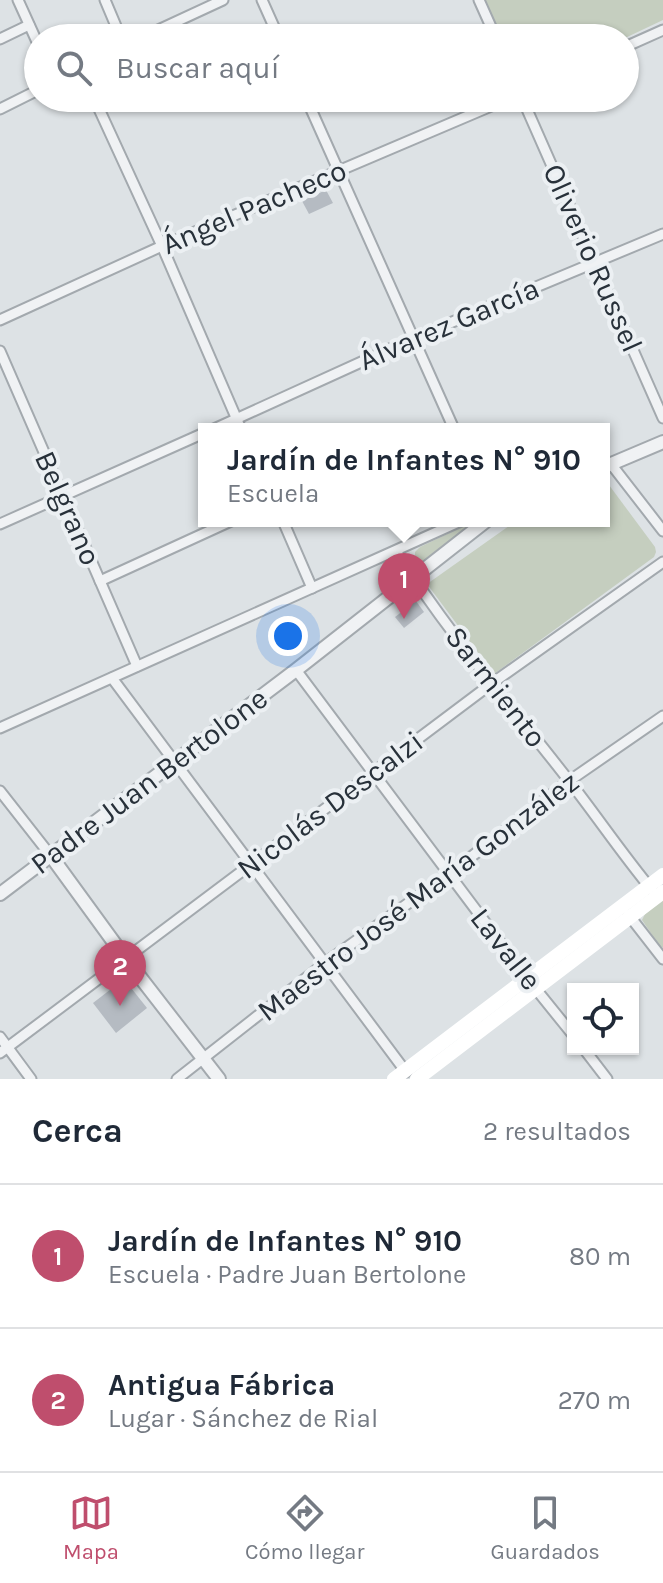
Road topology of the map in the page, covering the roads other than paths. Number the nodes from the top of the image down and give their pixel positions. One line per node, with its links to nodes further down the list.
1 (18, 0): 6 (street)
2 (105, 0): 7 (street)
3 (223, 0): 8 (street)
4 (262, 0): 9 (street)
5 (479, 0): 10 (street)
6 (29, 24)
7 (115, 24)
8 (171, 24)
9 (273, 24)
10 (490, 24)
11 (24, 27): 13 (street)
12 (663, 30): 14 (street)
13 (0, 39)
14 (639, 41)
15 (24, 97): 16 (street)
16 (0, 109)
17 (100, 112): 23 (street)
18 (312, 112): 21 (street)
19 (477, 112): 21 (street, Ángel Pacheco)
20 (528, 112): 24 (street, Oliverio Russel)
21 (338, 171): 23 (street, Ángel Pacheco); 26 (street)
22 (663, 234): 24 (street, Álvarez García)
23 (162, 246): 25 (street, Ángel Pacheco); 29 (street)
24 (594, 262): 26 (street, Álvarez García); 28 (street, Oliverio Russel)
25 (0, 320)
26 (414, 338): 29 (street, Álvarez García); 32 (street)
27 (0, 351): 37 (street, Belgrano)
28 (663, 418)
29 (236, 419): 30 (street, Álvarez García); 31 (street)
30 (227, 423)
31 (238, 423)
32 (448, 423)
33 (198, 436): 37 (street)
34 (663, 442): 35 (street)
35 (610, 464)
36 (610, 469): 43 (street)
37 (63, 497): 38 (street); 47 (street, Belgrano)
38 (0, 524)
39 (218, 527): 47 (street)
40 (286, 527): 48 (street)
41 (448, 527): 44 (street)
42 (478, 527): 46 (street, Padre Juan Bertolone)
43 (663, 531)
44 (396, 551): 46 (street, Sarmiento); 48 (street)
45 (663, 562): 52 (street, Nicolás Descalzi)
46 (413, 579): 50 (street, Padre Juan Bertolone); 52 (street, Sarmiento)
47 (100, 581): 49 (street, Belgrano)
48 (312, 588): 49 (street)
49 (137, 666): 51 (street)
50 (296, 670): 55 (street, Padre Juan Bertolone); 56 (street, Lavalle)
51 (112, 678): 54 (street); 55 (street)
52 (491, 684): 56 (street, Nicolás Descalzi); 57 (street, Sarmiento)
53 (663, 716): 57 (street, Maestro José María González)
54 (0, 728)
55 (174, 762): 59 (street, Padre Juan Bertolone); 60 (street)
56 (374, 772): 60 (street, Nicolás Descalzi); 61 (street, Lavalle)
57 (569, 781): 61 (street, Maestro José María González); 63 (street, Sarmiento)
58 (0, 791): 59 (street)
59 (51, 856): 64 (street, Padre Juan Bertolone); 66 (street)
60 (251, 864): 66 (street, Nicolás Descalzi); 68 (street)
61 (449, 874): 68 (street, Maestro José María González); 69 (street, Lavalle)
62 (663, 875): 63 (main road)
63 (656, 892): 65 (main road)
64 (0, 894)
65 (626, 912): 67 (street); 69 (main road)
66 (126, 959): 72 (street, Nicolás Descalzi); 74 (street)
67 (663, 959)
68 (325, 963): 74 (street, Maestro José María González); 75 (street)
69 (532, 984): 70 (street, Lavalle); 75 (main road)
70 (567, 1028)
71 (0, 1037): 72 (street)
72 (4, 1050): 76 (street)
73 (589, 1055): 79 (street)
74 (204, 1058): 77 (street, Maestro José María González); 78 (street)
75 (408, 1077)
76 (31, 1079)
77 (177, 1079)
78 (219, 1079)
79 (607, 1079)

